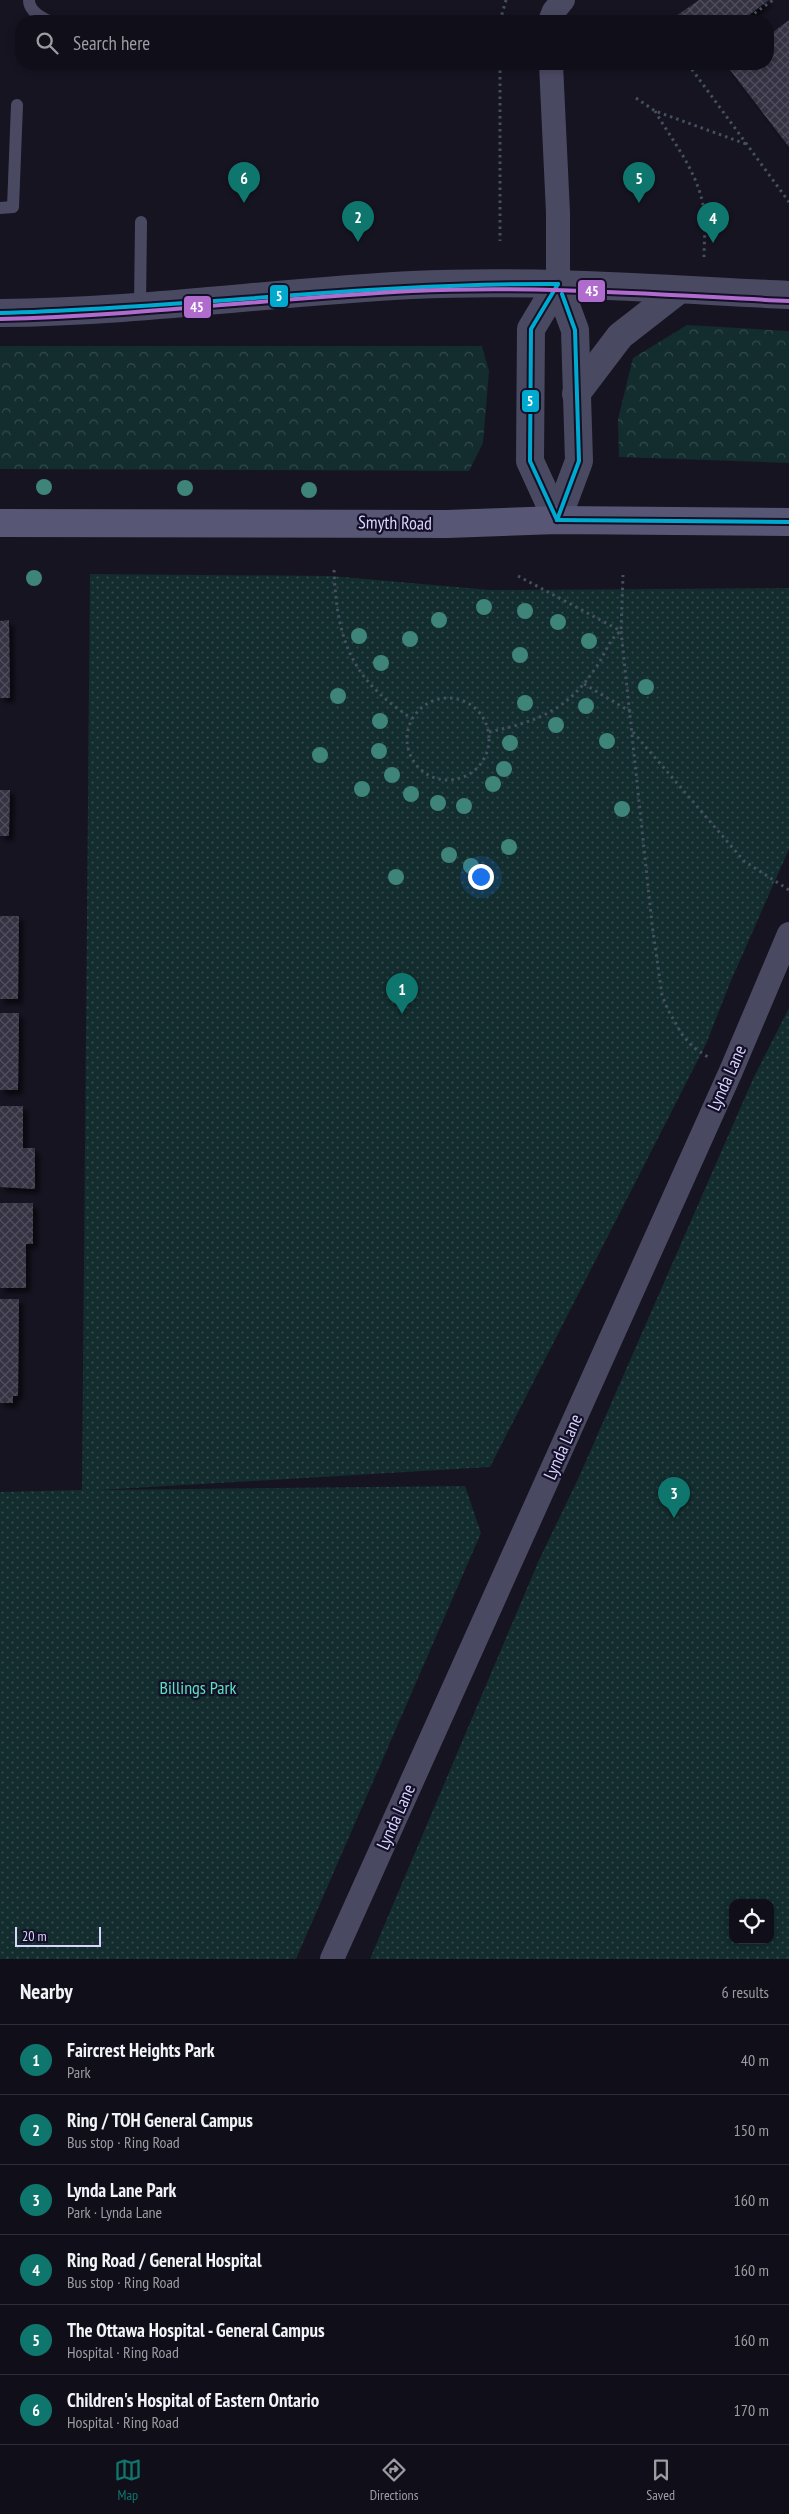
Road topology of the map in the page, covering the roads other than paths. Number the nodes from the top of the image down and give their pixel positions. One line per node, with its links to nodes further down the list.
1 (29, 0): 3 (lane)
2 (563, 0): 4 (street)
3 (37, 15)
4 (552, 15)
5 (552, 70): 9 (street)
6 (17, 104): 7 (lane)
7 (0, 208)
8 (141, 222): 12 (lane)
9 (558, 284): 10 (street); 12 (street); 14 (street); 15 (street)
10 (679, 290): 11 (street); 14 (street)
11 (789, 295)
12 (140, 306): 13 (street)
13 (0, 313)
14 (576, 394): 15 (street)
15 (557, 520): 16 (main road, Smyth Road); 17 (main road, Smyth Road)
16 (789, 522)
17 (0, 523)
18 (789, 934): 19 (street, Lynda Lane)
19 (332, 1959)

